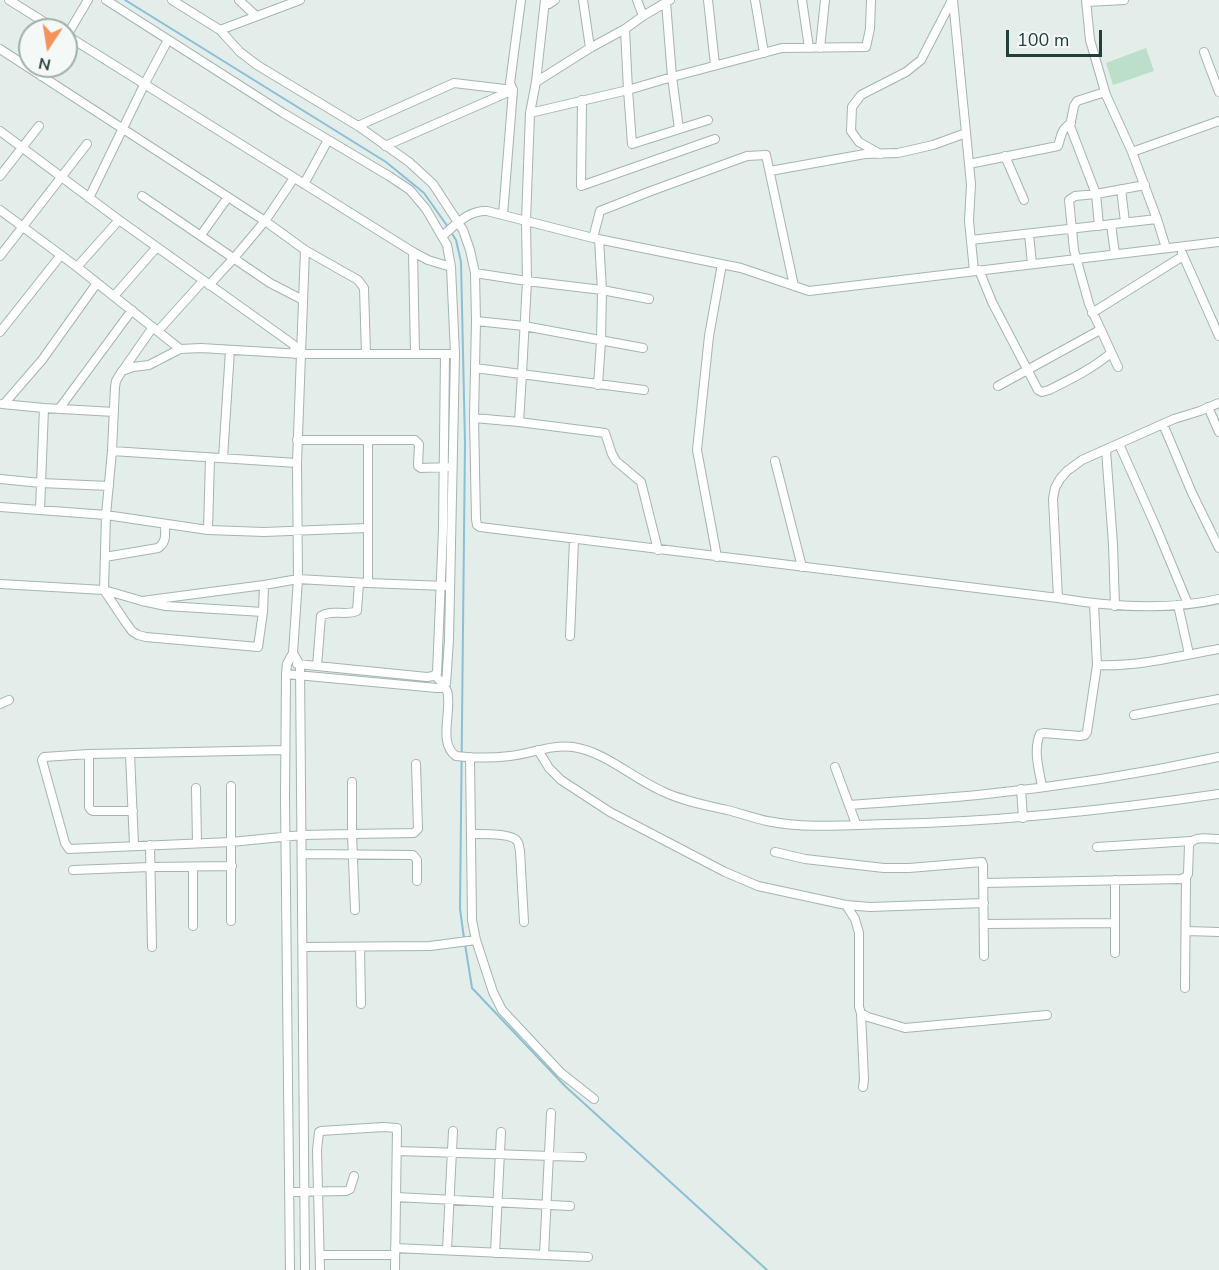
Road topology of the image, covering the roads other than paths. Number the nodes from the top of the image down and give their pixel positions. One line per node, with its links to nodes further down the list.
1 (9, 0): 23 (street)
2 (88, 0): 24 (street)
3 (106, 0): 27 (street)
4 (172, 0): 26 (street)
5 (239, 0): 21 (street)
6 (300, 0): 21 (street)
7 (521, 0): 41 (street)
8 (555, 0): 20 (street)
9 (583, 0): 29 (street)
10 (637, 0): 22 (street)
11 (708, 0): 36 (street)
12 (755, 0): 34 (street)
13 (802, 0): 30 (street)
14 (825, 0): 31 (street)
15 (871, 0): 31 (street)
16 (953, 0): 55 (street); 62 (street)
17 (1124, 0): 19 (street)
18 (668, 1): 22 (street); 37 (street)
19 (1086, 1): 43 (street)
20 (545, 2): 39 (street)
21 (256, 16): 26 (street)
22 (643, 16): 25 (street)
23 (38, 18)
24 (77, 18)
25 (625, 29): 29 (street); 42 (street)
26 (220, 30): 51 (street)
27 (168, 40): 40 (street); 57 (street)
28 (78, 44): 40 (street)
29 (590, 48): 39 (street)
30 (809, 48): 31 (street); 34 (street)
31 (820, 48)
32 (0, 49): 35 (street)
33 (1204, 52): 44 (street)
34 (764, 53): 36 (street)
35 (18, 61)
36 (716, 65): 37 (street)
37 (672, 77): 42 (street); 53 (street)
38 (44, 78): 52 (street)
39 (536, 81): 46 (street)
40 (144, 85): 52 (street); 68 (street)
41 (513, 90): 51 (street); 59 (street); 78 (street)
42 (628, 90): 45 (street); 53 (street)
43 (1105, 92): 49 (street); 61 (street)
44 (1219, 92)
45 (582, 100): 46 (street); 56 (street)
46 (530, 113): 82 (street)
47 (708, 120): 53 (street)
48 (1219, 121): 61 (street)
49 (1071, 123): 63 (street); 72 (street)
50 (39, 126): 60 (street)
51 (358, 126): 59 (street)
52 (123, 129): 74 (street); 75 (street)
53 (679, 129)
54 (0, 131): 60 (street)
55 (966, 133): 62 (street); 64 (street)
56 (715, 139)
57 (328, 140): 69 (street); 91 (street)
58 (87, 144): 67 (street)
59 (384, 146): 84 (street)
60 (22, 148): 66 (street); 67 (street)
61 (1132, 152): 70 (street)
62 (880, 154): 65 (street)
63 (1005, 156): 64 (street); 76 (street)
64 (969, 164): 93 (street)
65 (770, 171): 92 (street); 115 (street)
66 (0, 176)
67 (62, 177): 75 (street); 87 (street)
68 (294, 178): 69 (street); 81 (street)
69 (304, 184): 99 (street)
70 (1145, 185): 71 (street); 79 (street)
71 (1121, 189): 72 (street); 83 (street)
72 (1096, 194): 86 (street); 88 (street)
73 (142, 196): 90 (street)
74 (228, 197): 81 (street); 90 (street)
75 (89, 198): 80 (street)
76 (1024, 200)
77 (0, 210): 87 (street)
78 (502, 215): 82 (street); 84 (street)
79 (1157, 219): 83 (street); 97 (street)
80 (119, 220): 96 (street); 108 (street)
81 (265, 221): 98 (street); 104 (street)
82 (526, 221): 92 (street); 112 (street)
83 (1125, 222): 85 (street)
84 (459, 223): 91 (street); 111 (street)
85 (1111, 224): 86 (street); 100 (street)
86 (1099, 226): 88 (street)
87 (22, 227): 101 (street); 102 (street)
88 (1072, 229): 89 (street); 105 (street)
89 (1029, 234): 93 (street); 107 (street)
90 (201, 235): 104 (street)
91 (442, 236): 109 (street)
92 (596, 238): 106 (street); 116 (street)
93 (970, 240): 110 (street)
94 (1219, 242): 95 (street)
95 (1179, 246): 97 (street); 103 (street)
96 (157, 247): 114 (street); 117 (street)
97 (1166, 248): 100 (street)
98 (305, 250): 119 (street); 134 (street)
99 (413, 252): 109 (street); 135 (street)
100 (1115, 254): 105 (street)
101 (61, 255): 108 (street); 126 (street)
102 (0, 256)
103 (1183, 256): 121 (street); 127 (street)
104 (234, 258): 114 (street); 119 (street)
105 (1077, 259): 107 (street); 121 (street)
106 (722, 264): 115 (street); 181 (street)
107 (1032, 264): 110 (street)
108 (77, 267): 113 (street)
109 (451, 267): 137 (street)
110 (976, 271): 115 (street); 141 (street)
111 (475, 273): 112 (street); 122 (street)
112 (526, 281): 116 (street); 123 (street)
113 (97, 283): 117 (street); 147 (street)
114 (206, 283): 124 (street); 133 (street)
115 (794, 286)
116 (603, 290): 118 (street); 128 (street)
117 (114, 296): 120 (street)
118 (649, 299)
119 (303, 300): 133 (street)
120 (132, 310): 124 (street); 150 (street)
121 (1092, 313): 125 (street)
122 (476, 321): 123 (street); 139 (street)
123 (524, 326): 128 (street); 142 (street)
124 (155, 329): 130 (street); 140 (street)
125 (1100, 330): 132 (street); 141 (street)
126 (0, 332)
127 (1219, 336)
128 (602, 341): 129 (street); 143 (street)
129 (643, 348)
130 (180, 350): 131 (street); 140 (street)
131 (230, 350): 133 (street); 162 (street)
132 (1111, 352): 138 (street); 141 (street)
133 (298, 354): 134 (street); 156 (street)
134 (366, 354): 135 (street)
135 (415, 354): 136 (street)
136 (445, 354): 137 (street); 166 (street)
137 (455, 354): 165 (street)
138 (1118, 367)
139 (475, 368): 142 (street); 152 (street)
140 (122, 371): 151 (street)
141 (1027, 371): 144 (street)
142 (522, 374): 143 (street); 153 (street)
143 (598, 385): 145 (street)
144 (998, 386)
145 (644, 390)
146 (1219, 403): 148 (street)
147 (2, 404): 149 (street)
148 (1208, 407): 154 (street); 155 (street)
149 (44, 408): 150 (street); 168 (street)
150 (59, 409): 151 (street)
151 (114, 412): 160 (street)
152 (474, 418): 153 (street); 177 (street)
153 (519, 422): 179 (street)
154 (1163, 424): 158 (street); 178 (street)
155 (1219, 432)
156 (297, 440): 157 (street); 164 (street)
157 (368, 440): 166 (street); 174 (street)
158 (1119, 444): 159 (street); 193 (street)
159 (1106, 450): 189 (street); 195 (street)
160 (112, 451): 161 (street); 169 (street)
161 (210, 458): 162 (street); 175 (street)
162 (223, 458): 164 (street)
163 (776, 461): 182 (street)
164 (297, 462): 176 (street)
165 (452, 467): 166 (street); 187 (street)
166 (443, 468): 187 (street)
167 (0, 479): 168 (street)
168 (41, 483): 169 (street); 171 (street)
169 (109, 486): 172 (street)
170 (0, 507): 171 (street)
171 (40, 510): 172 (street)
172 (106, 515): 173 (street); 180 (street)
173 (165, 524): 175 (street); 180 (street)
174 (368, 528): 176 (street); 184 (street)
175 (208, 530): 176 (street)
176 (297, 531): 183 (street)
177 (574, 540): 179 (street); 197 (street)
178 (1219, 548)
179 (658, 550): 181 (street)
180 (105, 557): 188 (street)
181 (717, 557): 182 (street)
182 (802, 567): 189 (street)
183 (298, 579): 184 (street); 186 (street); 199 (street)
184 (363, 583): 187 (street); 204 (street)
185 (0, 584): 188 (street)
186 (264, 585): 191 (street); 196 (street)
187 (445, 586): 207 (street); 208 (street)
188 (104, 590): 191 (street); 196 (street)
189 (1058, 598): 192 (street)
190 (1219, 599): 193 (street)
191 (142, 601): 196 (street)
192 (1094, 604): 195 (street); 202 (street)
193 (1188, 604): 194 (street)
194 (1178, 605): 195 (street); 200 (street)
195 (1115, 606)
196 (263, 612)
197 (570, 636)
198 (1219, 649): 200 (street)
199 (293, 653): 201 (street); 203 (street)
200 (1189, 654): 202 (street)
201 (287, 664): 203 (street); 205 (street)
202 (1097, 664): 223 (street)
203 (300, 665): 204 (street); 206 (street)
204 (317, 666): 207 (street)
205 (286, 674): 206 (street); 213 (street)
206 (300, 675): 208 (street); 233 (street)
207 (435, 675): 208 (street)
208 (445, 686): 217 (street)
209 (1219, 699): 212 (street)
210 (9, 700): 211 (street)
211 (0, 704)
212 (1134, 715)
213 (285, 750): 216 (street); 234 (street)
214 (538, 750): 217 (street); 230 (street); 254 (street)
215 (89, 754): 216 (street); 228 (street); 239 (street)
216 (130, 754): 228 (street)
217 (464, 757): 232 (street)
218 (1219, 757): 223 (street)
219 (416, 764): 231 (street)
220 (835, 767): 227 (street)
221 (352, 782): 231 (street)
222 (231, 786): 237 (street)
223 (1042, 786): 225 (street)
224 (196, 788): 238 (street)
225 (1022, 789): 227 (street); 229 (street)
226 (1219, 794): 229 (street)
227 (849, 805): 230 (street)
228 (133, 811): 239 (street)
229 (1023, 818): 230 (street)
230 (856, 824)
231 (352, 834): 233 (street); 244 (street)
232 (471, 834): 257 (street); 263 (street)
233 (302, 835): 234 (street); 243 (street)
234 (286, 837): 237 (street); 271 (street)
235 (1219, 839): 236 (street)
236 (1191, 841): 241 (street); 249 (street)
237 (231, 842): 238 (street); 245 (street)
238 (197, 843): 240 (street)
239 (134, 845): 240 (street)
240 (150, 845): 246 (street)
241 (1096, 847)
242 (775, 852): 252 (street)
243 (302, 854): 244 (street); 266 (street)
244 (353, 854): 251 (street); 255 (street)
245 (232, 866): 247 (street); 256 (street)
246 (150, 867): 247 (street); 248 (street); 265 (street)
247 (193, 867): 260 (street)
248 (73, 870)
249 (1186, 877): 250 (street); 261 (street)
250 (1115, 880): 252 (street); 258 (street)
251 (417, 881)
252 (984, 883): 253 (street)
253 (984, 903): 254 (street); 259 (street)
254 (846, 905): 273 (street)
255 (355, 910)
256 (231, 921)
257 (524, 922)
258 (1115, 923): 259 (street); 267 (street)
259 (984, 924): 268 (street)
260 (194, 926)
261 (1186, 931): 262 (street); 269 (street)
262 (1219, 932)
263 (472, 941): 264 (street); 276 (street)
264 (360, 946): 266 (street); 270 (street)
265 (152, 947)
266 (303, 947): 272 (street)
267 (1115, 953)
268 (984, 956)
269 (1185, 988)
270 (361, 1004)
271 (287, 1013): 272 (street); 287 (street)
272 (303, 1013): 288 (street)
273 (861, 1013): 274 (street); 275 (street)
274 (1047, 1015)
275 (863, 1087)
276 (594, 1100)
277 (551, 1113): 283 (street)
278 (453, 1131): 281 (street)
279 (501, 1132): 282 (street)
280 (399, 1151): 281 (street)
281 (452, 1152): 282 (street); 290 (street)
282 (500, 1154): 283 (street); 291 (street)
283 (549, 1156): 284 (street); 292 (street)
284 (582, 1157)
285 (354, 1176): 286 (street)
286 (318, 1191): 288 (street); 289 (street); 299 (street)
287 (289, 1192): 288 (street); 294 (street)
288 (304, 1192): 295 (street)
289 (396, 1197): 290 (street); 297 (street)
290 (450, 1200): 291 (street); 296 (street)
291 (497, 1203): 292 (street); 298 (street)
292 (546, 1205): 293 (street); 300 (street)
293 (570, 1206)
294 (290, 1216): 295 (street); 302 (street)
295 (304, 1216): 303 (street)
296 (447, 1250): 297 (street); 298 (street)
297 (395, 1251): 299 (street); 305 (street)
298 (495, 1253): 300 (street)
299 (320, 1255): 304 (street)
300 (544, 1255): 301 (street)
301 (588, 1257)
302 (290, 1270)
303 (305, 1270)
304 (320, 1270)
305 (395, 1270)

